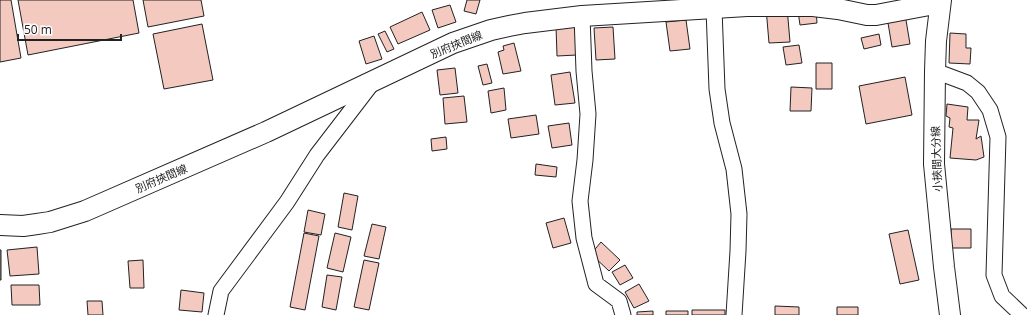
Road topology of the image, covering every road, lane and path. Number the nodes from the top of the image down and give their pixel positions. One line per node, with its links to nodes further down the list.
1 (941, 2): 2 (main road, 別府挾間線); 5 (main road, 小挾間大分線)
2 (796, 3): 3 (main road, 別府挾間線)
3 (714, 9): 4 (main road, 別府挾間線); 10 (street)
4 (582, 16): 6 (main road, 別府挾間線); 9 (street)
5 (935, 71): 11 (main road, 小挾間大分線); 12 (street)
6 (375, 79): 7 (main road, 別府挾間線); 8 (street)
7 (0, 225)
8 (216, 315)
9 (623, 315)
10 (734, 315)
11 (950, 315)
12 (1022, 315)

